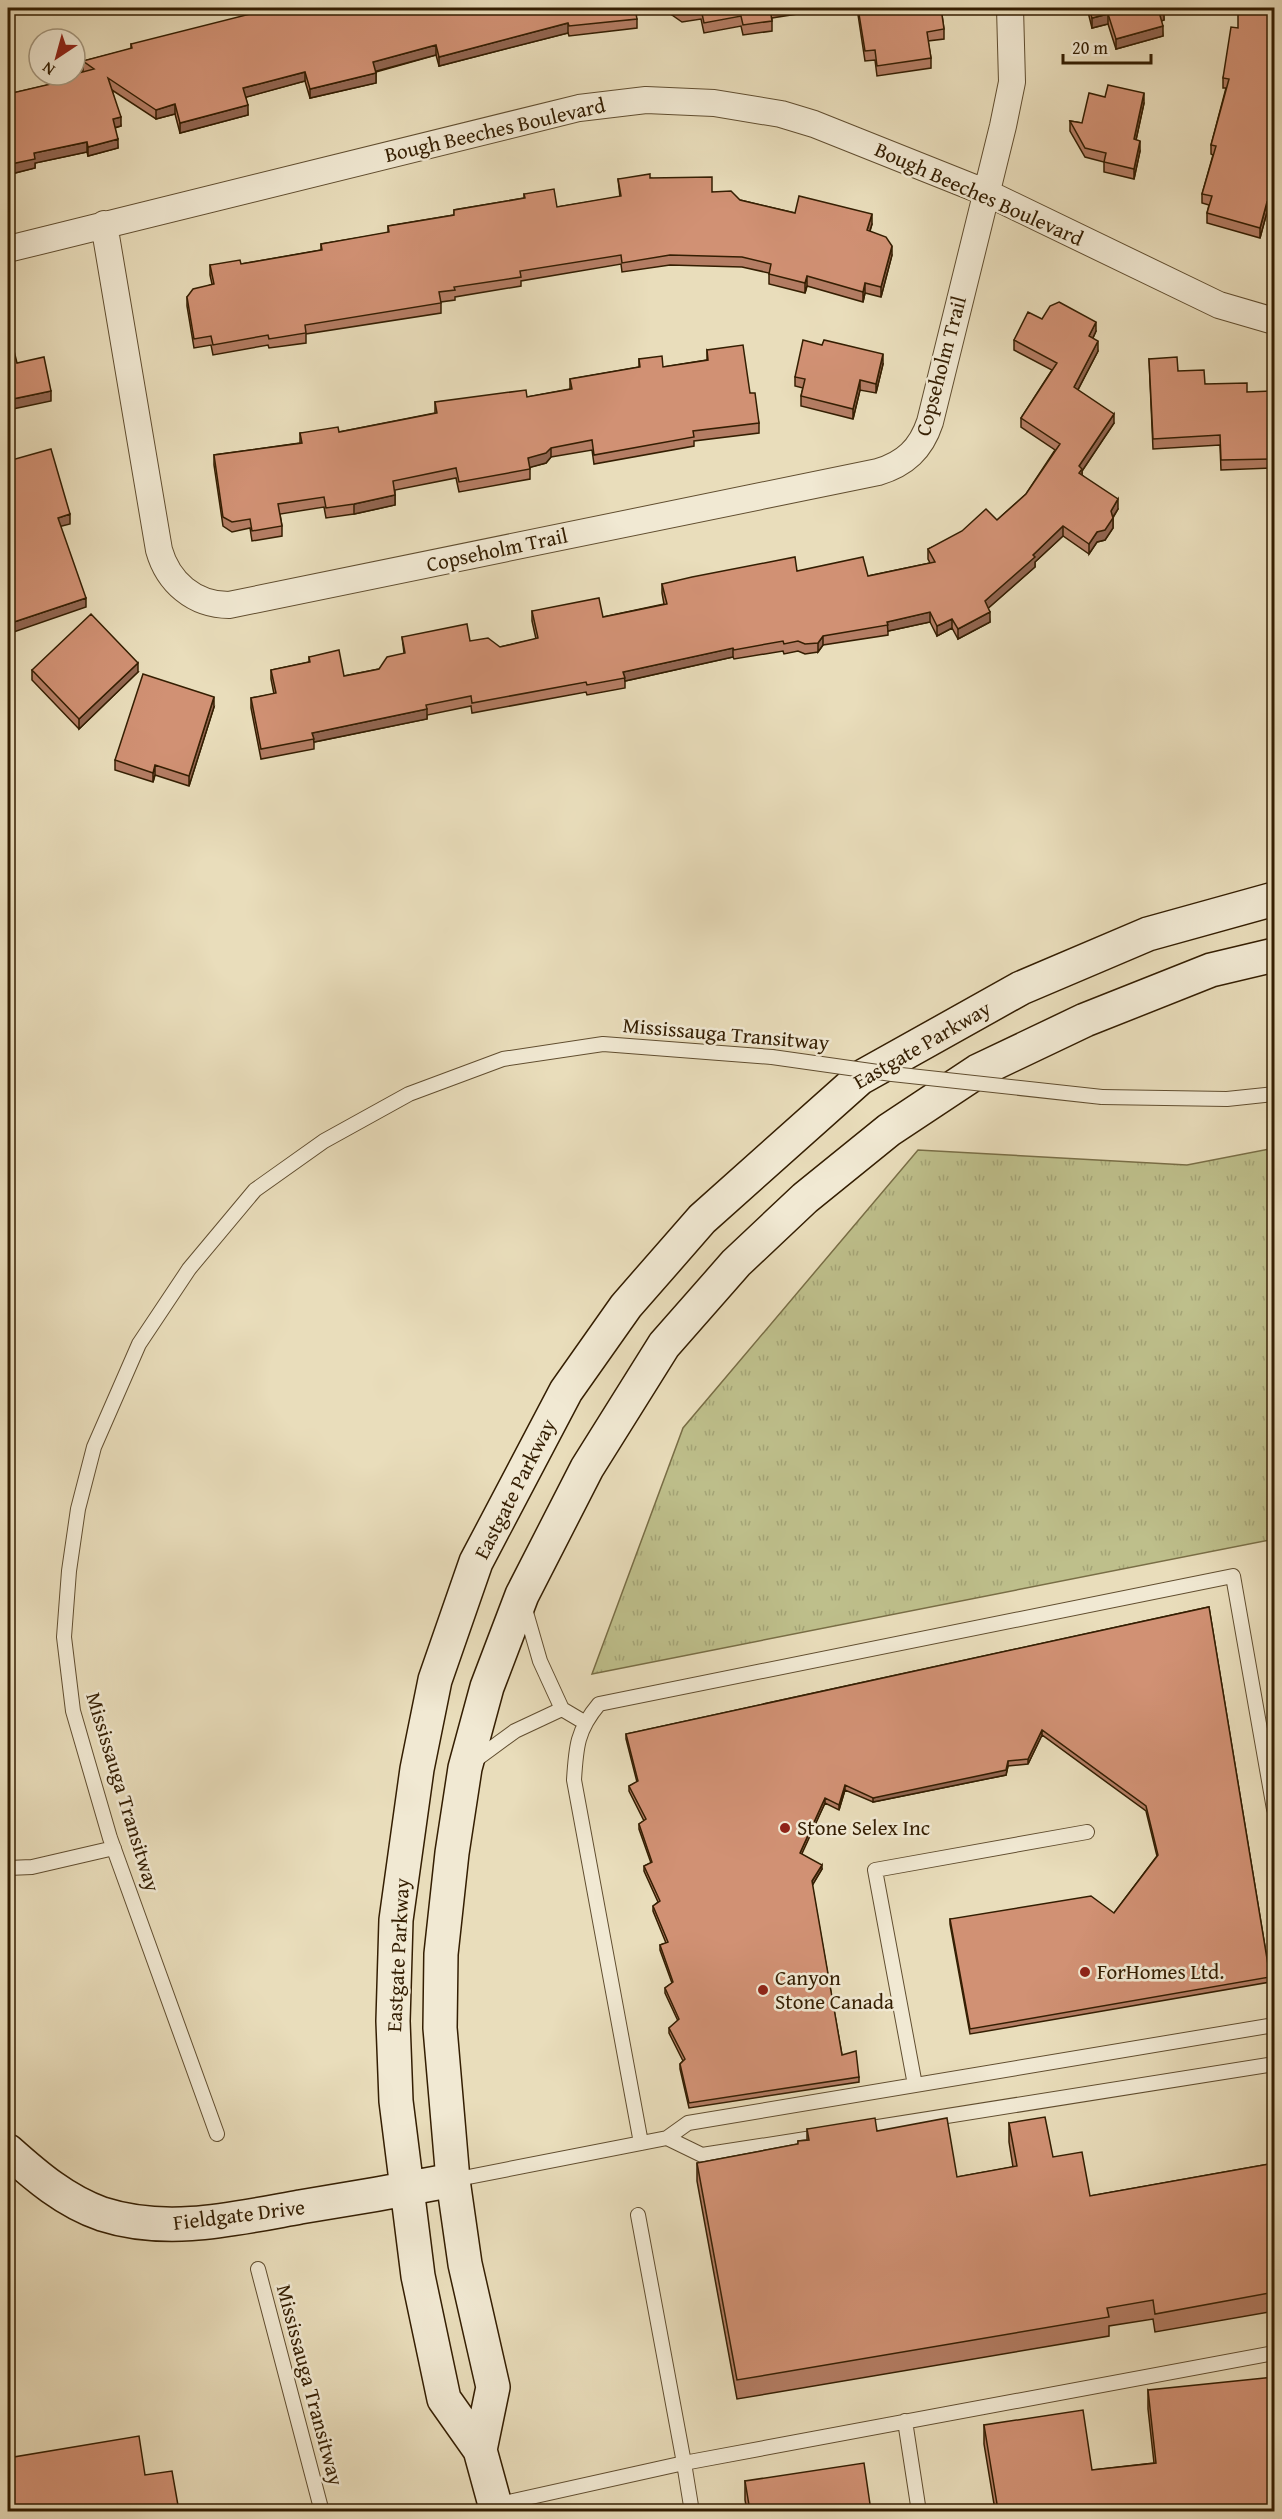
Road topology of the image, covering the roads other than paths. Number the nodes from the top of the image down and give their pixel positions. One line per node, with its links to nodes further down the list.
1 (1010, 8): 2 (street, Copseholm Trail)
2 (987, 193): 3 (street, Bough Beeches Boulevard); 3 (street, Copseholm Trail); 5 (street, Bough Beeches Boulevard)
3 (104, 224): 4 (street, Bough Beeches Boulevard)
4 (8, 249)
5 (1275, 321)
6 (1275, 899): 25 (main road, Eastgate Parkway)
7 (1275, 955): 9 (main road, Eastgate Parkway)
8 (1275, 1094): 15 (lane, Mississauga Transitway, bridge)
9 (522, 1595): 10 (lane); 12 (main road, Eastgate Parkway)
10 (562, 1709): 11 (lane); 12 (lane)
11 (584, 1722): 13 (lane); 22 (lane)
12 (465, 1768): 24 (main road, Eastgate Parkway)
13 (1275, 1809)
14 (1087, 1832): 19 (lane)
15 (114, 1848): 16 (lane); 20 (lane, Mississauga Transitway)
16 (8, 1868)
17 (1275, 2025): 19 (lane)
18 (1275, 2064): 21 (lane)
19 (915, 2085): 21 (lane)
20 (217, 2134)
21 (667, 2139): 22 (lane)
22 (641, 2143): 24 (lane)
23 (8, 2151): 25 (main road, Fieldgate Drive)
24 (453, 2180): 25 (main road, Fieldgate Drive); 30 (main road, Eastgate Parkway)
25 (406, 2189): 30 (main road, Eastgate Parkway)
26 (638, 2215): 31 (lane)
27 (258, 2269): 33 (lane, Mississauga Transitway)
28 (1275, 2354): 29 (lane)
29 (905, 2421): 31 (lane); 35 (lane)
30 (480, 2450): 32 (main road, Eastgate Parkway)
31 (684, 2463): 32 (lane); 34 (lane)
32 (496, 2508)
33 (322, 2511)
34 (692, 2511)
35 (919, 2511)

